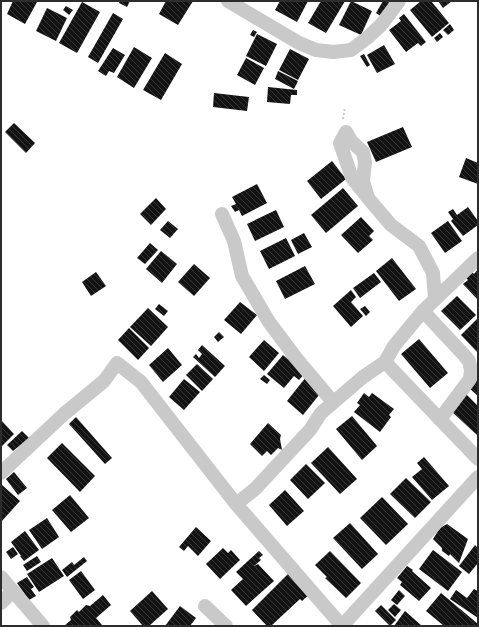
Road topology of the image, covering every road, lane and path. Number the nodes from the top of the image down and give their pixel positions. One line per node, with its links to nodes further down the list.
1 (228, 1): 2 (street)
2 (399, 1)
3 (368, 198): 6 (street)
4 (222, 214): 9 (street)
5 (478, 258): 6 (street)
6 (435, 299): 7 (street)
7 (423, 312): 8 (street); 10 (street)
8 (385, 362): 9 (street); 10 (street)
9 (333, 402): 14 (street)
10 (440, 419): 11 (street)
11 (478, 459)
12 (1, 472): 14 (street)
13 (478, 477): 21 (street)
14 (236, 504): 21 (street)
15 (1, 577): 16 (street)
16 (13, 591): 17 (street); 19 (street)
17 (1, 603)
18 (205, 606): 20 (street)
19 (44, 626)
20 (226, 626)
21 (342, 626)

